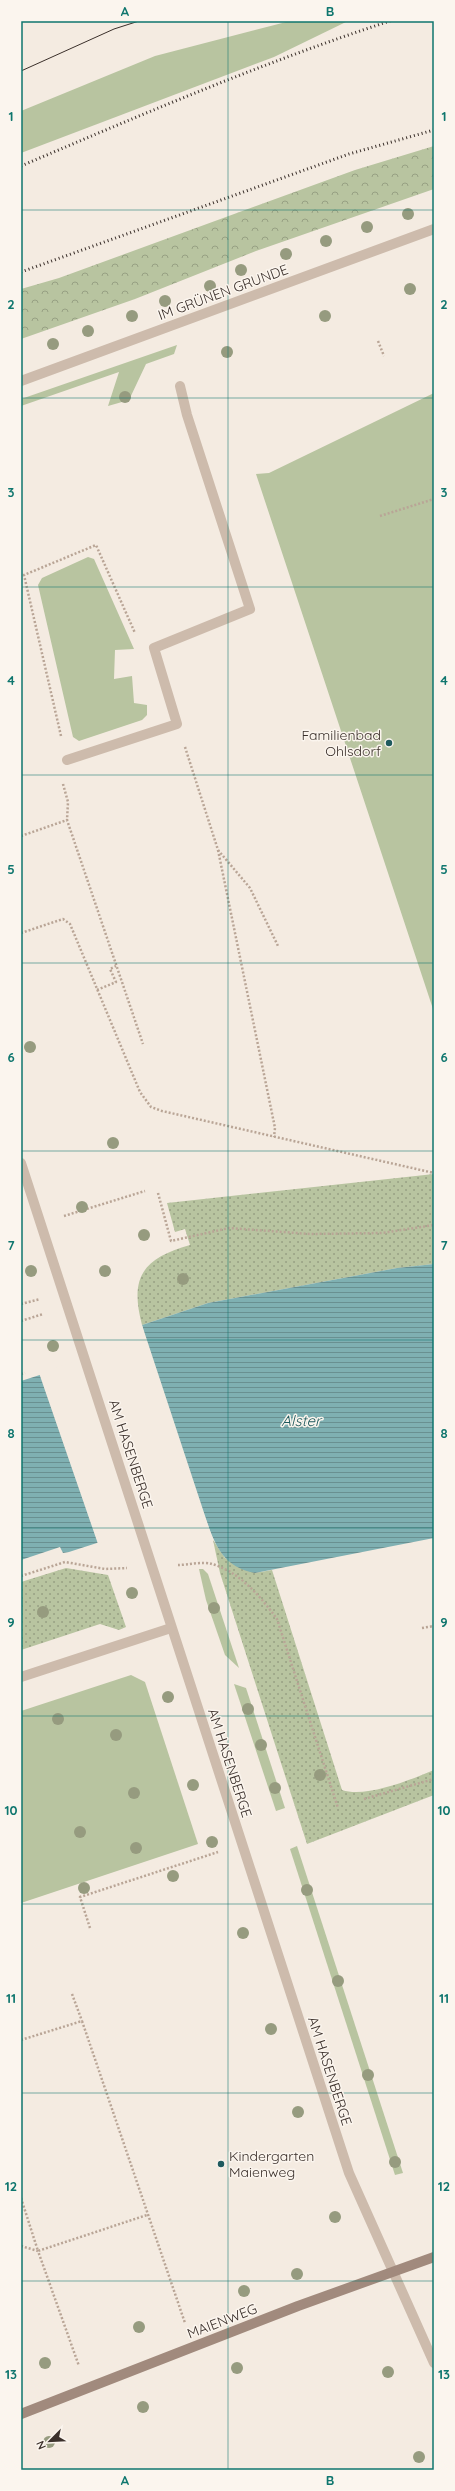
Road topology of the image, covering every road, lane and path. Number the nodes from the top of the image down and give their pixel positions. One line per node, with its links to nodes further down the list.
1 (434, 229): 4 (street, IM GRÜNEN GRUNDE)
2 (378, 341): 3 (path)
3 (384, 356)
4 (21, 381)
5 (180, 386): 8 (street)
6 (434, 499): 7 (path)
7 (380, 516)
8 (154, 648): 9 (street); 10 (path)
9 (177, 724): 10 (street); 14 (path)
10 (67, 760)
11 (62, 779): 12 (path)
12 (67, 820): 13 (path); 17 (path)
13 (21, 836)
14 (218, 850): 16 (path); 20 (path)
15 (21, 933): 18 (path)
16 (278, 946)
17 (116, 966): 18 (path); 19 (path)
18 (97, 990): 20 (path)
19 (142, 1044)
20 (274, 1137): 22 (path)
21 (21, 1162): 25 (street, AM HASENBERGE)
22 (434, 1174)
23 (145, 1191): 25 (path)
24 (158, 1194): 26 (path)
25 (41, 1223): 29 (street, AM HASENBERGE)
26 (434, 1225)
27 (25, 1373): 28 (path)
28 (21, 1374)
29 (152, 1567): 30 (path); 32 (street, AM HASENBERGE); 37 (path)
30 (21, 1576)
31 (434, 1626): 33 (path)
32 (172, 1628): 34 (street); 38 (street, AM HASENBERGE)
33 (422, 1628)
34 (21, 1677)
35 (434, 1779): 36 (path)
36 (364, 1800)
37 (338, 1808)
38 (242, 1844): 39 (path); 48 (street, AM HASENBERGE)
39 (90, 1928)
40 (72, 1994): 41 (path)
41 (82, 2021): 42 (path); 44 (path)
42 (21, 2040)
43 (21, 2198): 46 (path)
44 (147, 2215): 46 (path); 49 (path)
45 (21, 2246): 46 (path)
46 (38, 2251): 51 (path)
47 (434, 2257): 48 (street, MAIENWEG)
48 (395, 2272): 49 (street, MAIENWEG); 50 (street, AM HASENBERGE)
49 (193, 2347): 51 (street, MAIENWEG)
50 (434, 2363)
51 (86, 2388): 52 (street, MAIENWEG)
52 (21, 2414)

